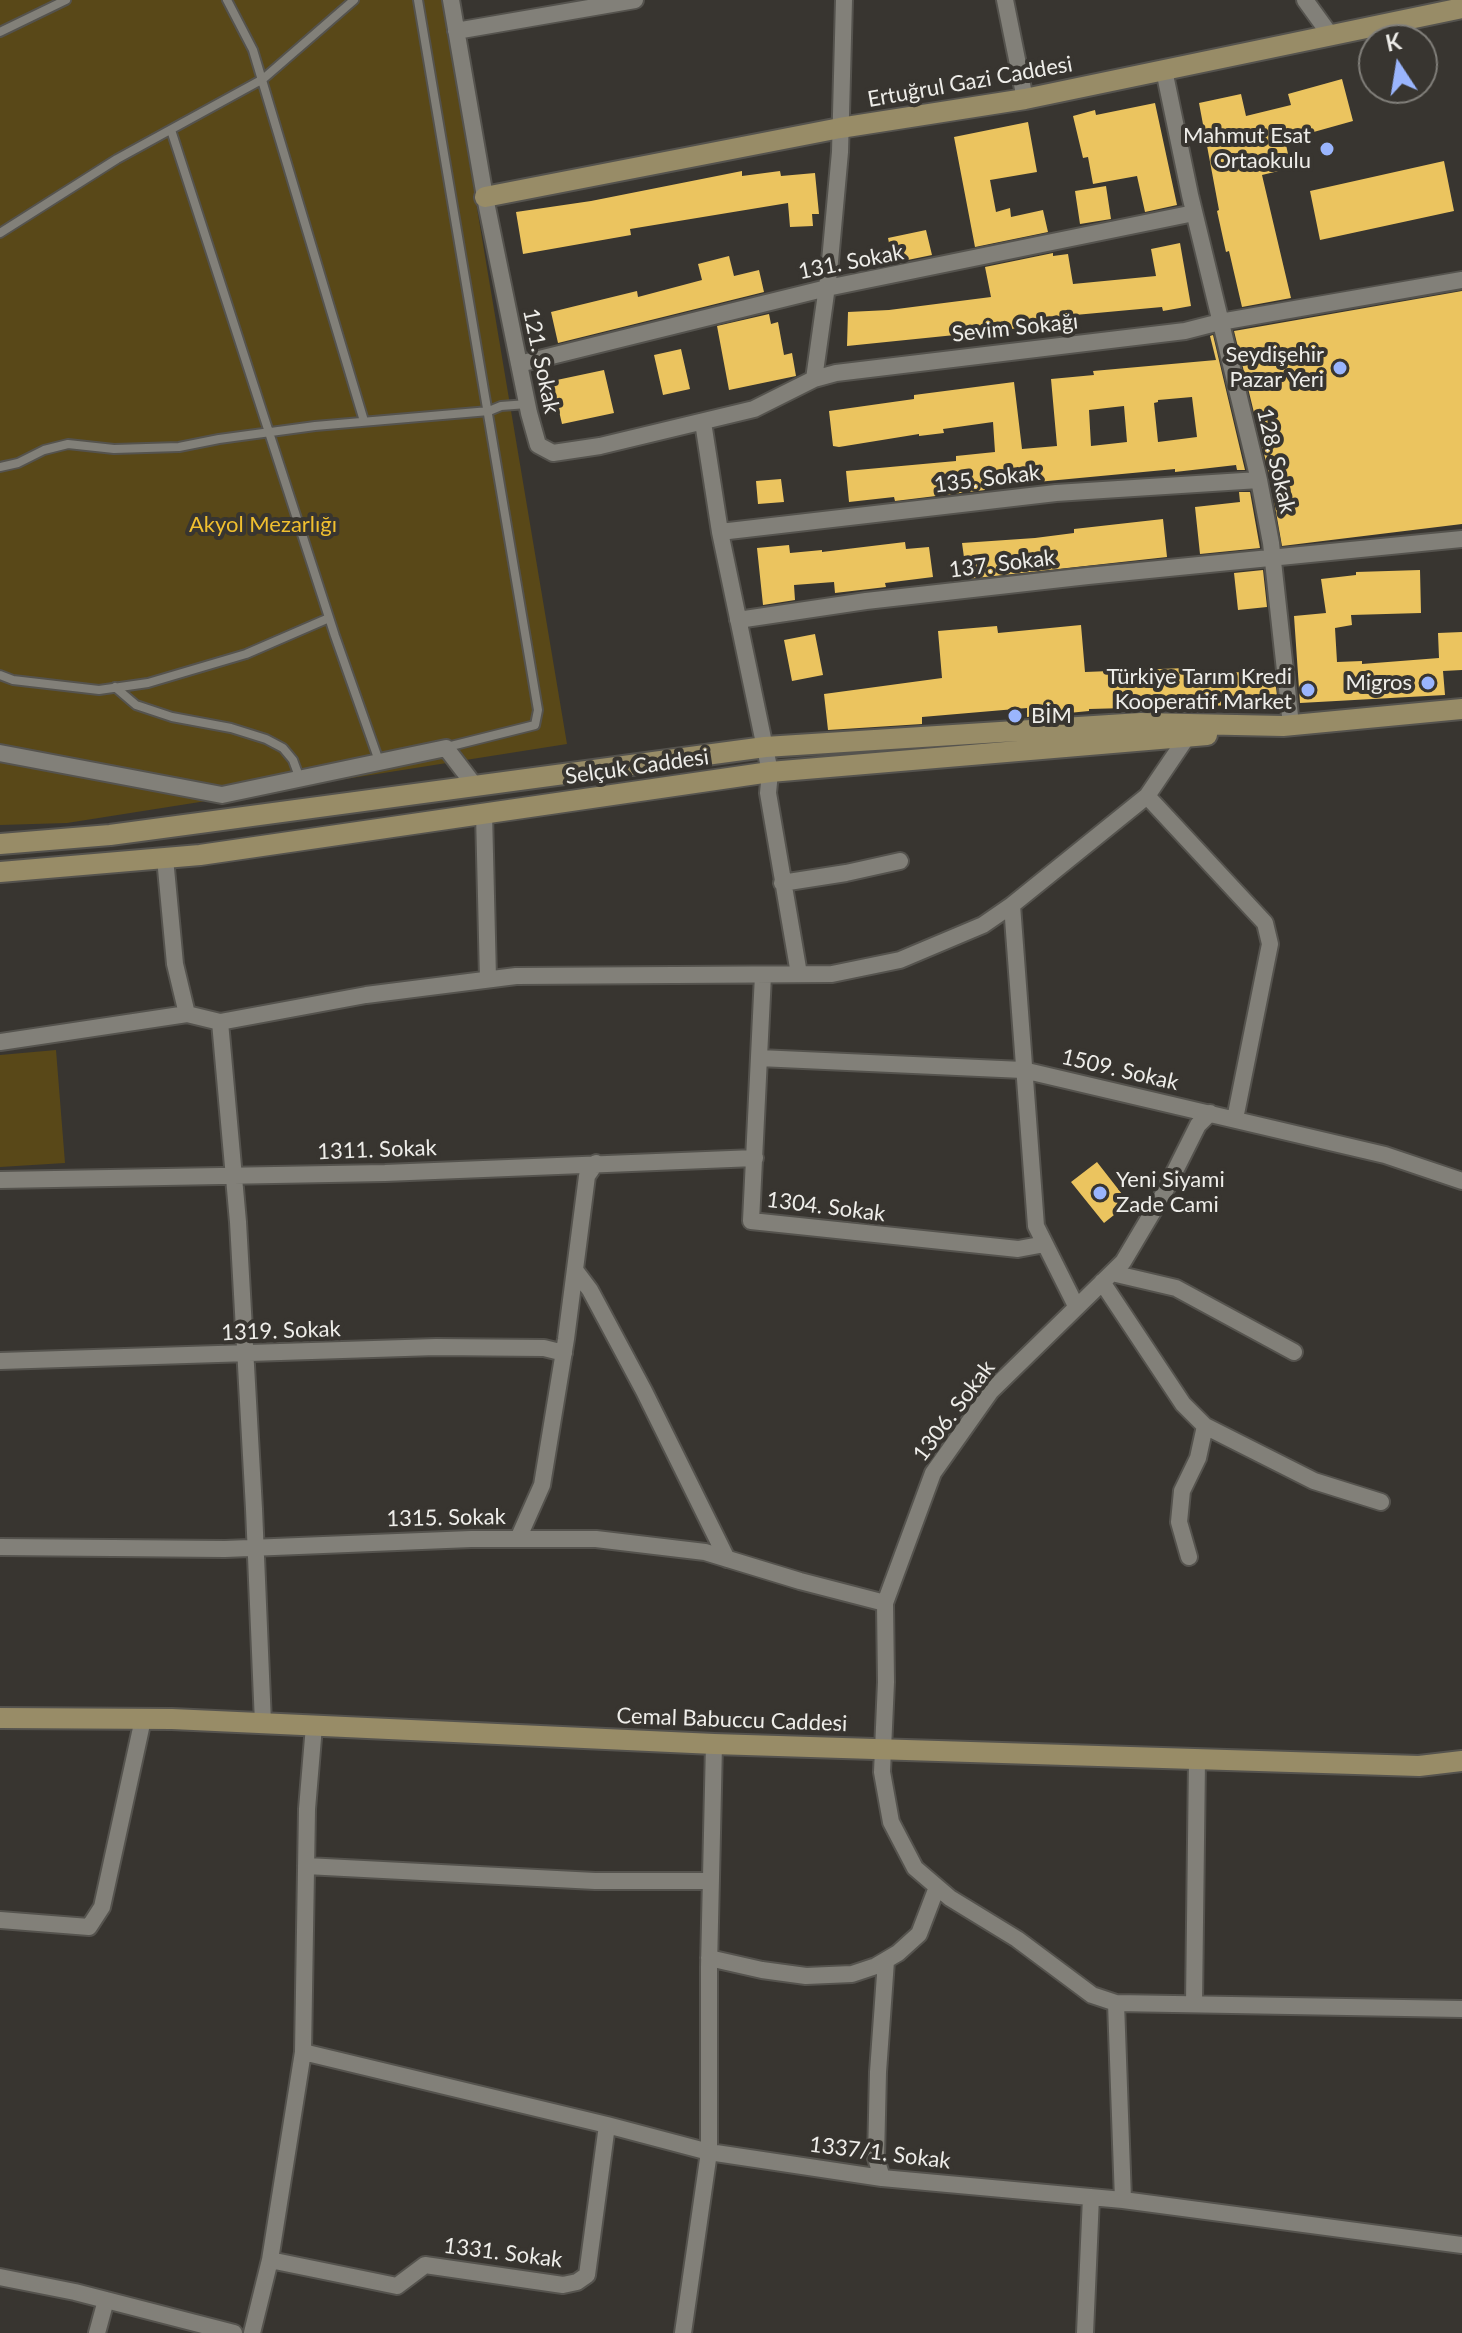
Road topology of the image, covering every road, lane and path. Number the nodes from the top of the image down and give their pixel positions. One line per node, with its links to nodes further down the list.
1 (66, 0): 12 (lane)
2 (227, 0): 15 (lane)
3 (354, 0): 15 (lane)
4 (418, 0): 28 (lane)
5 (451, 0): 11 (street, 121. Sokak)
6 (635, 0): 11 (street)
7 (844, 0): 17 (street)
8 (1005, 0): 16 (street)
9 (1305, 0): 13 (street)
10 (1462, 8): 13 (main road, Ertuğrul Gazi Caddesi)
11 (456, 31): 19 (street, 121. Sokak)
12 (0, 32)
13 (1331, 36): 14 (main road, Ertuğrul Gazi Caddesi)
14 (1164, 70): 16 (main road, Ertuğrul Gazi Caddesi); 20 (street, 128. Sokak)
15 (263, 79): 18 (lane); 29 (lane)
16 (1025, 99): 17 (main road, Ertuğrul Gazi Caddesi)
17 (840, 128): 19 (main road, Ertuğrul Gazi Caddesi); 23 (street)
18 (171, 130): 21 (lane); 31 (lane)
19 (485, 197): 25 (street, 121. Sokak)
20 (1194, 213): 23 (street, 131. Sokak); 24 (street, 128. Sokak)
21 (0, 233)
22 (1462, 280): 24 (street, Sevim Sokağı)
23 (827, 288): 25 (street, 131. Sokak); 26 (street)
24 (1220, 322): 26 (street, Sevim Sokağı); 33 (street, 128. Sokak)
25 (519, 364): 27 (street, 121. Sokak)
26 (814, 379): 30 (street, 121. Sokak)
27 (528, 404): 28 (lane); 30 (street, 121. Sokak)
28 (489, 411): 29 (lane); 45 (lane)
29 (364, 421): 31 (lane)
30 (703, 422): 34 (street)
31 (268, 432): 32 (lane); 37 (lane)
32 (0, 467)
33 (1259, 480): 34 (street, 135. Sokak); 36 (street, 128. Sokak)
34 (720, 532): 38 (street)
35 (1462, 539): 36 (street, 137. Sokak)
36 (1272, 559): 38 (street, 137. Sokak); 42 (street, 128. Sokak)
37 (329, 618): 40 (lane); 47 (lane)
38 (738, 620): 44 (street)
39 (0, 675): 40 (lane)
40 (115, 687): 49 (lane)
41 (1462, 709): 42 (main road)
42 (1287, 725): 43 (main road, Selçuk Caddesi); 44 (main road)
43 (1187, 737): 48 (main road, Selçuk Caddesi); 51 (street)
44 (765, 747): 48 (street); 50 (main road)
45 (446, 748): 47 (street); 50 (street)
46 (0, 753): 49 (street)
47 (380, 762): 49 (street)
48 (770, 772): 52 (main road, Selçuk Caddesi); 57 (street)
49 (300, 779)
50 (475, 786): 53 (main road)
51 (1147, 796): 58 (street); 68 (street)
52 (484, 813): 54 (main road, Selçuk Caddesi); 61 (street)
53 (0, 844)
54 (165, 858): 56 (main road, Selçuk Caddesi); 62 (street)
55 (900, 861): 57 (street)
56 (0, 872)
57 (782, 883): 59 (street)
58 (1012, 905): 59 (street); 66 (street)
59 (799, 974): 60 (street)
60 (763, 975): 61 (street); 65 (street, 1304. Sokak)
61 (488, 979): 63 (street)
62 (187, 1014): 63 (street); 64 (street)
63 (220, 1022): 71 (street)
64 (0, 1042)
65 (759, 1058): 66 (street, 1509. Sokak); 69 (street, 1304. Sokak)
66 (1023, 1070): 67 (street, 1509. Sokak); 74 (street)
67 (1210, 1113): 68 (street, 1509. Sokak); 76 (street, 1306. Sokak)
68 (1235, 1119): 73 (street, 1509. Sokak)
69 (755, 1158): 70 (street, 1311. Sokak); 74 (street, 1304. Sokak)
70 (596, 1163): 71 (street, 1311. Sokak); 75 (street)
71 (233, 1175): 72 (street, 1311. Sokak); 80 (street)
72 (0, 1180)
73 (1462, 1181)
74 (1045, 1244): 77 (street)
75 (575, 1270): 79 (street); 88 (street)
76 (1107, 1278): 77 (street, 1306. Sokak); 78 (street); 82 (street)
77 (1076, 1306): 89 (street, 1306. Sokak)
78 (1294, 1352)
79 (564, 1353): 80 (street, 1319. Sokak); 84 (street)
80 (244, 1355): 81 (street, 1319. Sokak); 86 (street)
81 (0, 1361)
82 (1205, 1426): 83 (street); 87 (street)
83 (1381, 1502)
84 (518, 1539): 86 (street, 1315. Sokak); 88 (street, 1315. Sokak)
85 (0, 1547): 86 (street, 1315. Sokak)
86 (256, 1548): 92 (street)
87 (1189, 1557)
88 (727, 1559): 89 (street, 1315. Sokak)
89 (885, 1603): 95 (street, 1306. Sokak)
90 (0, 1718): 91 (main road, Cemal Babuccu Caddesi)
91 (143, 1719): 92 (main road, Cemal Babuccu Caddesi); 101 (street)
92 (263, 1723): 93 (main road, Cemal Babuccu Caddesi)
93 (314, 1726): 94 (main road, Cemal Babuccu Caddesi); 98 (street)
94 (714, 1744): 95 (main road, Cemal Babuccu Caddesi); 99 (street)
95 (883, 1750): 96 (main road, Cemal Babuccu Caddesi); 100 (street, 1306. Sokak)
96 (1197, 1759): 97 (main road, Cemal Babuccu Caddesi); 105 (street)
97 (1462, 1761)
98 (306, 1866): 99 (street); 107 (street)
99 (711, 1881): 102 (street)
100 (937, 1887): 103 (street); 104 (street, 1306. Sokak)
101 (0, 1920)
102 (709, 1958): 103 (street); 109 (street)
103 (886, 1961): 110 (street)
104 (1116, 2003): 105 (street); 112 (street)
105 (1194, 2004): 106 (street)
106 (1462, 2009)
107 (303, 2052): 108 (street, 1337/1. Sokak); 114 (street)
108 (607, 2125): 109 (street, 1337/1. Sokak); 114 (street, 1331. Sokak)
109 (709, 2152): 110 (street, 1337/1. Sokak); 121 (street)
110 (882, 2178): 111 (street, 1337/1. Sokak)
111 (1091, 2197): 112 (street, 1337/1. Sokak); 122 (street)
112 (1123, 2200): 113 (street, 1337/1. Sokak)
113 (1462, 2245)
114 (270, 2260): 120 (street)
115 (0, 2277): 116 (street)
116 (106, 2300): 117 (street); 118 (street)
117 (213, 2330): 119 (street)
118 (97, 2333)
119 (234, 2333)
120 (252, 2333)
121 (683, 2333)
122 (1085, 2333)

